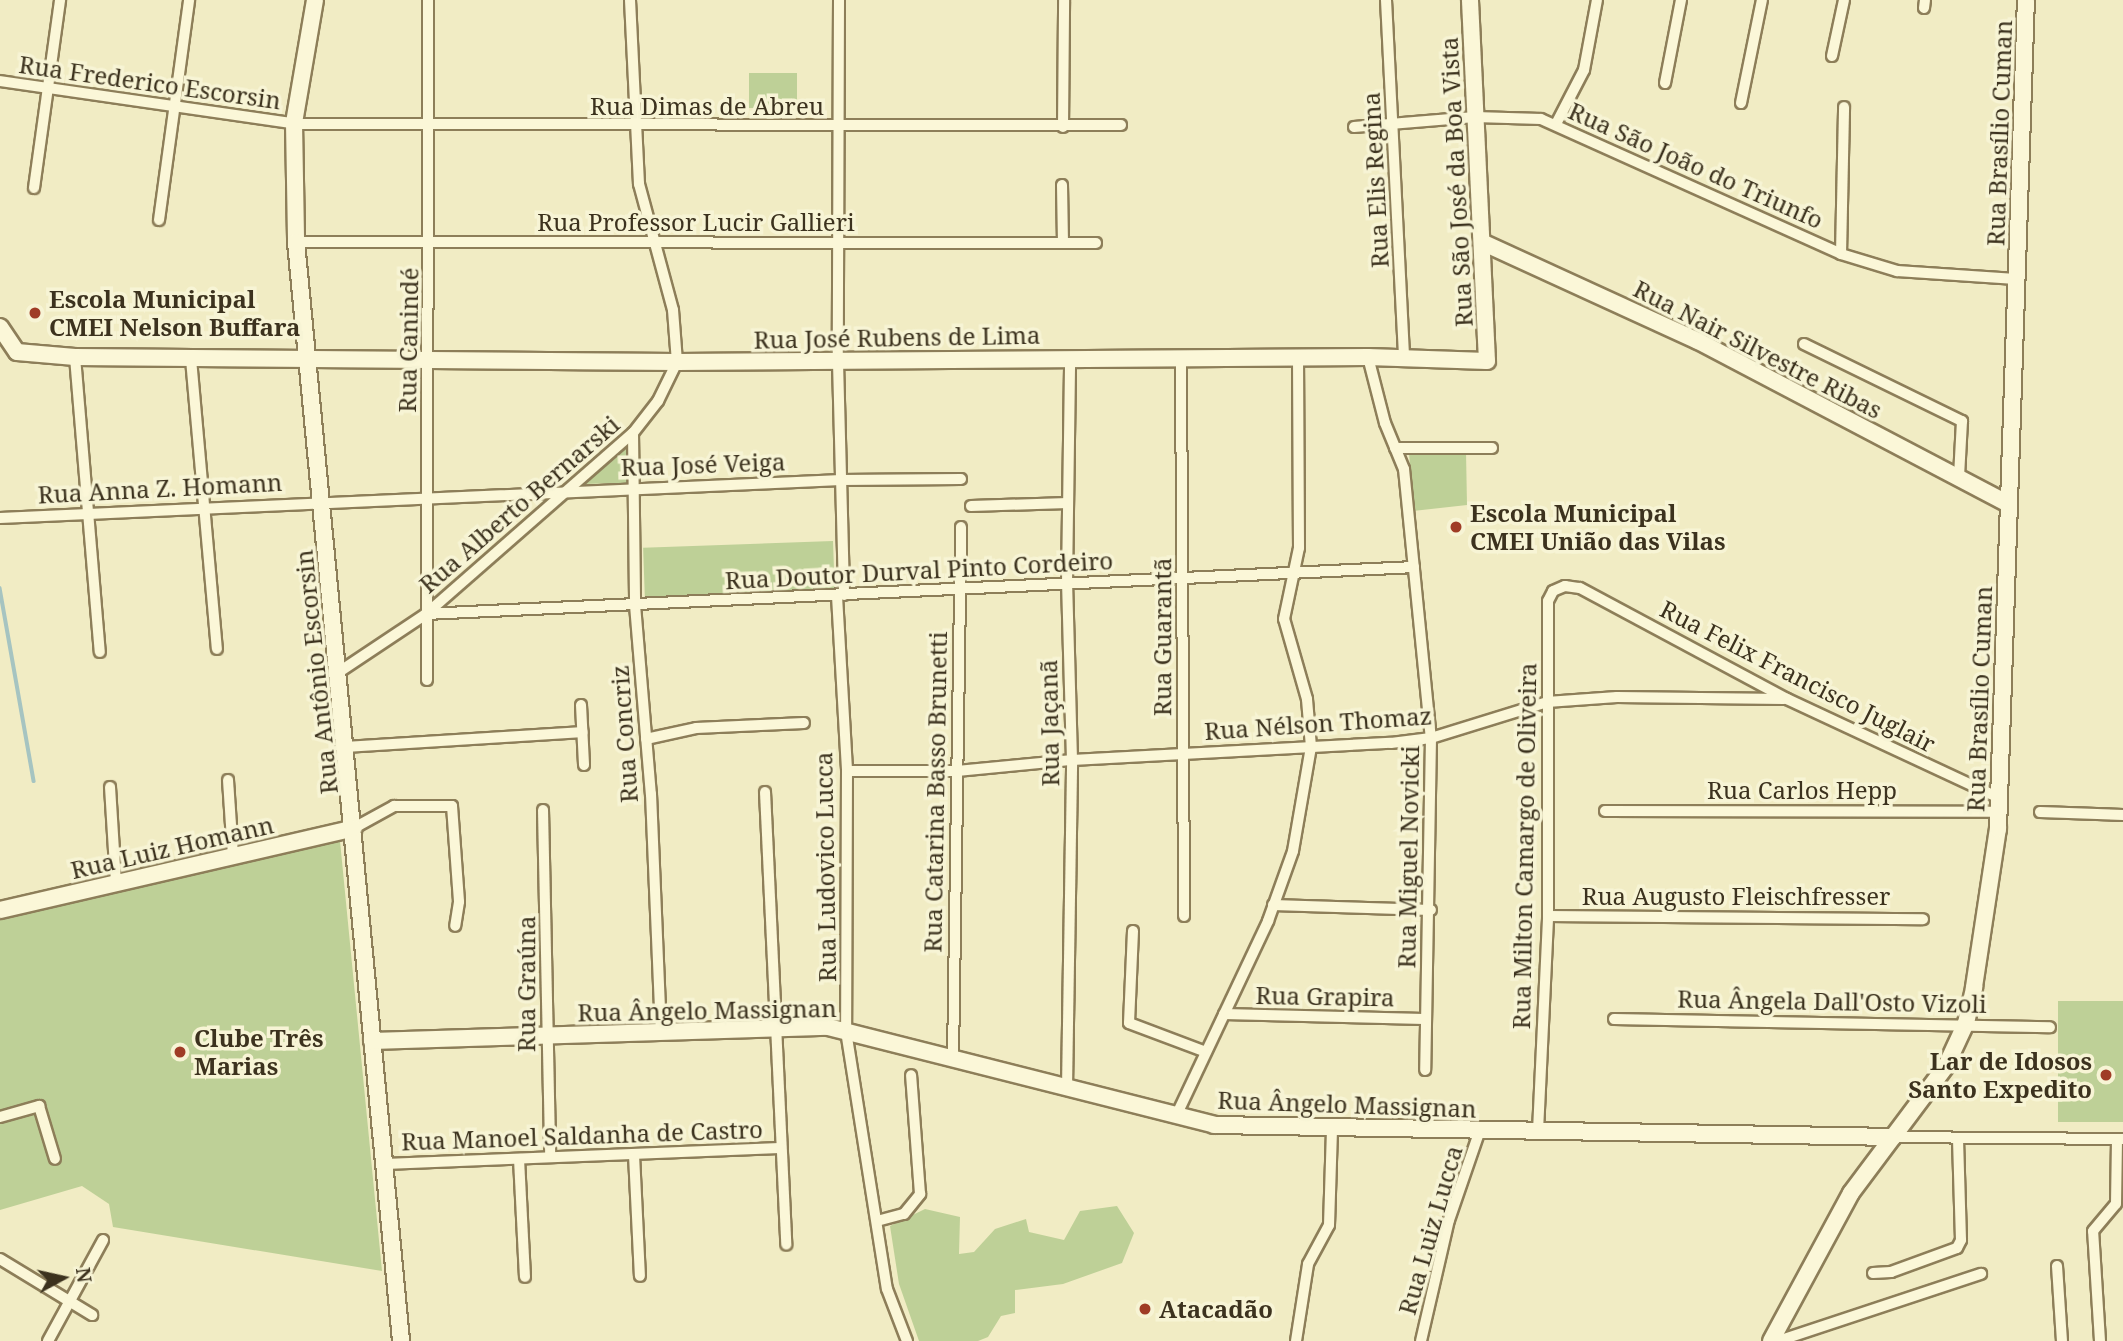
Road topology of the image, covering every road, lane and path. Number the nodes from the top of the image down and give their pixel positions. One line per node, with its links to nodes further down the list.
1 (60, 0): 18 (street)
2 (189, 0): 21 (street)
3 (315, 0): 23 (street, Rua Antônio Escorsin)
4 (428, 0): 26 (street, Rua Canindé)
5 (630, 0): 28 (street)
6 (839, 0): 29 (street, Rua Ludovico Lucca)
7 (1064, 0): 30 (street)
8 (1386, 0): 24 (street, Rua Elis Regina)
9 (1470, 0): 22 (street, Rua São José da Boa Vista)
10 (1597, 0): 25 (street)
11 (1681, 0): 17 (street)
12 (1762, 0): 19 (street)
13 (1844, 0): 15 (street)
14 (2026, 0): 43 (street, Rua Brasílio Cuman)
15 (1832, 56)
16 (0, 81): 18 (street, Rua Frederico Escorsin)
17 (1665, 83)
18 (47, 89): 21 (street, Rua Frederico Escorsin); 33 (street)
19 (1741, 103)
20 (1844, 107): 42 (street)
21 (176, 108): 23 (street, Rua Frederico Escorsin); 34 (street)
22 (1475, 117): 24 (street, Rua São João do Triunfo); 25 (street, Rua São João do Triunfo); 40 (street, Rua São José da Boa Vista)
23 (294, 124): 26 (street, Rua Dimas de Abreu); 35 (street, Rua Antônio Escorsin)
24 (1394, 124): 31 (street, Rua São João do Triunfo); 52 (street, Rua Elis Regina)
25 (1556, 124): 42 (street, Rua São João do Triunfo)
26 (430, 125): 28 (street, Rua Dimas de Abreu); 36 (street, Rua Canindé)
27 (1121, 125): 30 (street, Rua Dimas de Abreu)
28 (634, 127): 29 (street, Rua Dimas de Abreu); 37 (street)
29 (839, 127): 30 (street, Rua Dimas de Abreu); 41 (street, Rua Ludovico Lucca)
30 (1063, 127)
31 (1354, 127)
32 (1062, 185): 38 (street)
33 (34, 188)
34 (159, 220)
35 (296, 242): 36 (street, Rua Professor Lucir Gallieri); 49 (street, Rua Antônio Escorsin)
36 (431, 242): 37 (street, Rua Professor Lucir Gallieri); 54 (street, Rua Canindé)
37 (652, 242): 41 (street, Rua Professor Lucir Gallieri); 56 (street)
38 (1063, 243): 39 (street, Rua Professor Lucir Gallieri); 41 (street, Rua Professor Lucir Gallieri)
39 (1096, 243)
40 (1484, 243): 55 (street, Rua São José da Boa Vista); 61 (street, Rua Nair Silvestre Ribas)
41 (840, 245): 57 (street, Rua Ludovico Lucca)
42 (1841, 254): 43 (street, Rua São João do Triunfo)
43 (2017, 279): 69 (street, Rua Brasílio Cuman)
44 (0, 327): 46 (street, Rua José Rubens de Lima)
45 (1804, 344): 61 (street)
46 (75, 357): 53 (street, Rua José Rubens de Lima); 72 (street)
47 (1298, 357): 48 (street, Rua José Rubens de Lima); 51 (street, Rua José Rubens de Lima); 76 (street)
48 (1368, 357): 52 (street, Rua José Rubens de Lima); 59 (street, Rua Miguel Novicki)
49 (307, 358): 53 (street, Rua José Rubens de Lima); 54 (street, Rua José Rubens de Lima); 67 (street, Rua Antônio Escorsin)
50 (1070, 358): 51 (street, Rua José Rubens de Lima); 57 (street, Rua José Rubens de Lima); 68 (street, Rua Jaçanã)
51 (1181, 358): 77 (street, Rua Guarantã)
52 (1404, 358): 55 (street, Rua José Rubens de Lima)
53 (191, 359): 71 (street)
54 (430, 360): 56 (street, Rua José Rubens de Lima); 66 (street, Rua Canindé)
55 (1487, 361)
56 (677, 362): 57 (street, Rua José Rubens de Lima); 58 (street, Rua Alberto Bernarski)
57 (838, 362): 62 (street, Rua Ludovico Lucca)
58 (633, 433): 64 (street, Rua Concriz); 65 (street, Rua Alberto Bernarski)
59 (1395, 448): 60 (street); 75 (street, Rua Miguel Novicki)
60 (1492, 448)
61 (1959, 477): 69 (street, Rua Nair Silvestre Ribas)
62 (841, 480): 63 (street, Rua José Veiga); 64 (street, Rua José Veiga); 81 (street, Rua Ludovico Lucca)
63 (961, 480)
64 (632, 488): 65 (street, Rua José Veiga); 82 (street, Rua Concriz)
65 (565, 492): 66 (street, Rua José Veiga); 83 (street, Rua Alberto Bernarski)
66 (427, 500): 67 (street, Rua José Veiga); 83 (street, Rua Canindé)
67 (321, 501): 71 (street, Rua Anna Z. Homann); 86 (street, Rua Antônio Escorsin)
68 (1068, 503): 70 (street); 78 (street, Rua Jaçanã)
69 (2008, 504): 105 (street, Rua Brasílio Cuman)
70 (971, 506)
71 (204, 508): 72 (street, Rua Anna Z. Homann); 84 (street)
72 (86, 513): 73 (street, Rua Anna Z. Homann); 85 (street)
73 (0, 517)
74 (961, 527): 80 (street, Rua Catarina Basso Brunetti)
75 (1414, 567): 76 (street, Rua Doutor Durval Pinto Cordeiro); 93 (street, Rua Miguel Novicki)
76 (1295, 574): 77 (street, Rua Doutor Durval Pinto Cordeiro); 96 (street)
77 (1182, 579): 78 (street, Rua Doutor Durval Pinto Cordeiro); 97 (street, Rua Guarantã)
78 (1067, 583): 80 (street, Rua Doutor Durval Pinto Cordeiro); 98 (street, Rua Jaçanã)
79 (1580, 588): 88 (street, Rua Felix Francisco Juglair); 89 (street, Rua Milton Camargo de Oliveira)
80 (958, 589): 81 (street, Rua Doutor Durval Pinto Cordeiro); 101 (street, Rua Catarina Basso Brunetti)
81 (840, 596): 82 (street, Rua Doutor Durval Pinto Cordeiro); 100 (street, Rua Ludovico Lucca)
82 (635, 605): 83 (street, Rua Doutor Durval Pinto Cordeiro); 94 (street, Rua Concriz)
83 (426, 614): 86 (street, Rua Alberto Bernarski); 87 (street, Rua Canindé)
84 (217, 649)
85 (100, 652)
86 (339, 672): 95 (street, Rua Antônio Escorsin)
87 (427, 680)
88 (1787, 699): 89 (street, Rua Nélson Thomaz); 105 (street, Rua Felix Francisco Juglair)
89 (1547, 702): 93 (street, Rua Nélson Thomaz); 117 (street, Rua Milton Camargo de Oliveira)
90 (582, 705): 92 (street)
91 (804, 723): 94 (street)
92 (583, 732): 95 (street); 99 (street)
93 (1431, 738): 96 (street, Rua Nélson Thomaz); 115 (street, Rua Miguel Novicki)
94 (646, 739): 128 (street, Rua Concriz)
95 (346, 747): 110 (street, Rua Antônio Escorsin)
96 (1311, 747): 97 (street, Rua Nélson Thomaz); 113 (street)
97 (1183, 754): 98 (street, Rua Nélson Thomaz); 116 (street, Rua Guarantã)
98 (1072, 760): 101 (street, Rua Nélson Thomaz); 135 (street, Rua Jaçanã)
99 (584, 765)
100 (847, 771): 101 (street, Rua Nélson Thomaz); 127 (street, Rua Ludovico Lucca)
101 (957, 771): 132 (street, Rua Catarina Basso Brunetti)
102 (228, 780): 111 (street)
103 (110, 788): 112 (street)
104 (765, 792): 126 (street)
105 (1999, 805): 107 (street, Rua Carlos Hepp); 124 (street, Rua Brasílio Cuman)
106 (543, 810): 129 (street, Rua Graúna)
107 (1605, 811)
108 (2040, 812): 109 (street)
109 (2123, 815)
110 (354, 828): 111 (street, Rua Luiz Homann); 119 (street); 130 (street, Rua Antônio Escorsin)
111 (233, 856): 112 (street, Rua Luiz Homann)
112 (116, 883): 114 (street, Rua Luiz Homann)
113 (1273, 905): 115 (street); 121 (street)
114 (0, 910)
115 (1431, 910): 122 (street, Rua Miguel Novicki)
116 (1184, 916)
117 (1548, 916): 118 (street, Rua Augusto Fleischfresser); 140 (street, Rua Milton Camargo de Oliveira)
118 (1923, 919)
119 (455, 926)
120 (1133, 931): 131 (street)
121 (1224, 1014): 122 (street, Rua Grapira); 131 (street)
122 (1424, 1019): 133 (street, Rua Miguel Novicki)
123 (1614, 1019): 124 (street, Rua Ângela Dall'Osto Vizoli)
124 (1966, 1023): 125 (street, Rua Ângela Dall'Osto Vizoli); 141 (street, Rua Brasílio Cuman)
125 (2050, 1027)
126 (774, 1028): 127 (street, Rua Ângelo Massignan); 128 (street, Rua Ângelo Massignan); 144 (street)
127 (846, 1031): 132 (street, Rua Ângelo Massignan); 150 (street, Rua Ludovico Lucca)
128 (661, 1032): 129 (street, Rua Ângelo Massignan)
129 (545, 1035): 130 (street, Rua Ângelo Massignan); 146 (street, Rua Graúna)
130 (372, 1041): 149 (street, Rua Antônio Escorsin)
131 (1206, 1052): 136 (street)
132 (953, 1059): 135 (street, Rua Ângelo Massignan)
133 (1425, 1070)
134 (911, 1075): 150 (street)
135 (1067, 1088): 136 (street, Rua Ângelo Massignan)
136 (1176, 1116): 138 (street, Rua Ângelo Massignan)
137 (0, 1117): 147 (street)
138 (1332, 1128): 139 (street, Rua Ângelo Massignan); 164 (street)
139 (1480, 1130): 140 (street, Rua Ângelo Massignan); 165 (street, Rua Luiz Lucca)
140 (1538, 1131): 141 (street, Rua Ângelo Massignan)
141 (1893, 1137): 142 (street, Rua Ângelo Massignan); 166 (street, Rua Brasílio Cuman)
142 (1958, 1138): 143 (street, Rua Ângelo Massignan); 155 (street)
143 (2120, 1139): 169 (street)
144 (781, 1148): 145 (street, Rua Manoel Saldanha de Castro); 152 (street)
145 (634, 1155): 146 (street, Rua Manoel Saldanha de Castro); 157 (street)
146 (550, 1157): 148 (street, Rua Manoel Saldanha de Castro)
147 (55, 1159)
148 (519, 1159): 149 (street, Rua Manoel Saldanha de Castro); 158 (street)
149 (384, 1164): 162 (street, Rua Antônio Escorsin)
150 (877, 1221): 163 (street, Rua Ludovico Lucca)
151 (103, 1240): 159 (street)
152 (786, 1245)
153 (0, 1259): 159 (street)
154 (2057, 1266): 168 (street)
155 (1873, 1273)
156 (1981, 1274): 167 (street)
157 (640, 1276)
158 (525, 1277)
159 (70, 1301): 160 (street); 161 (street)
160 (92, 1315)
161 (48, 1341)
162 (401, 1341)
163 (907, 1341)
164 (1297, 1341)
165 (1421, 1341)
166 (1771, 1341)
167 (1778, 1341)
168 (2062, 1341)
169 (2100, 1341)

